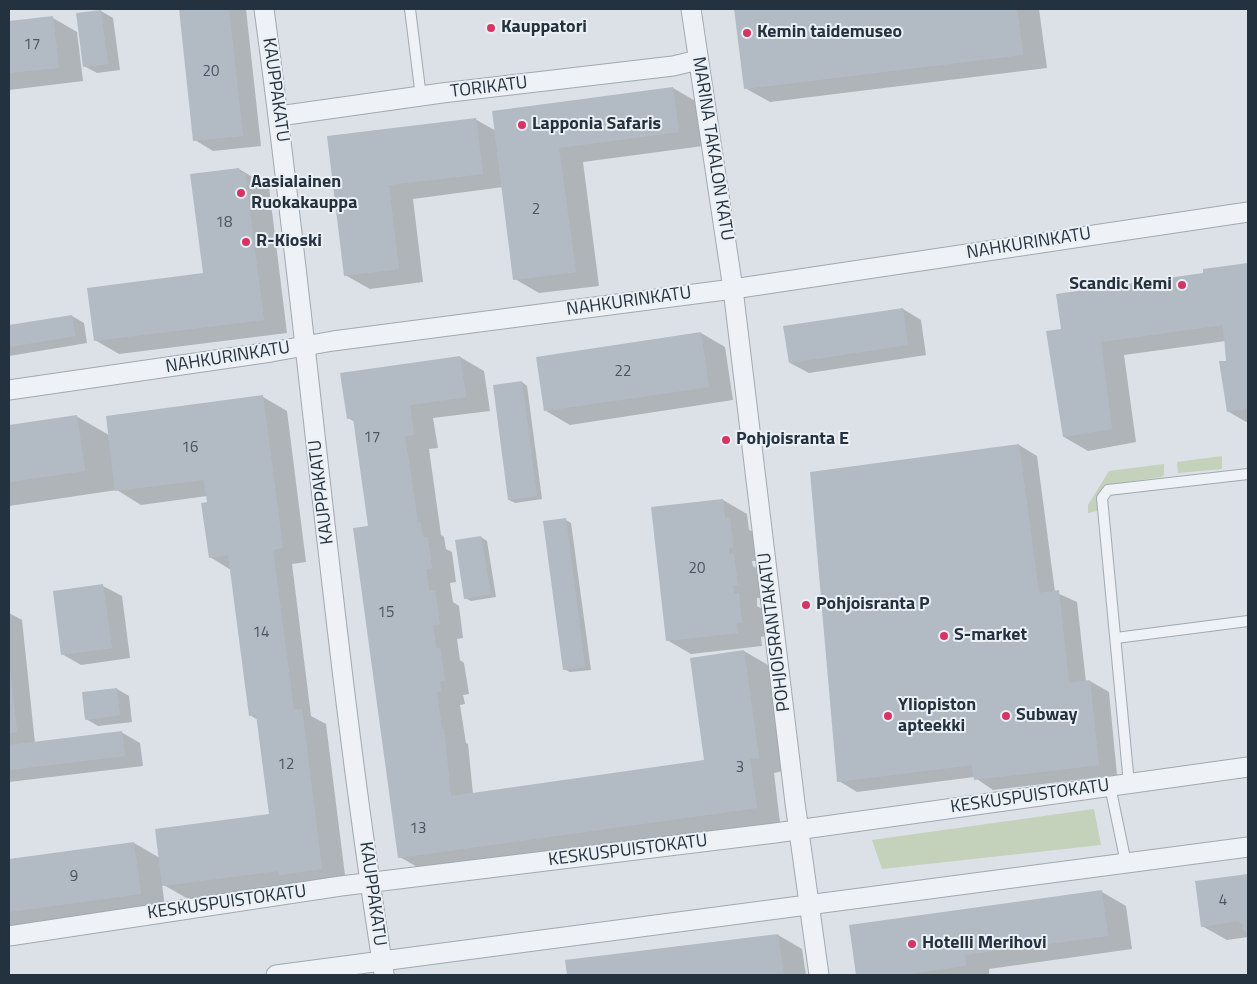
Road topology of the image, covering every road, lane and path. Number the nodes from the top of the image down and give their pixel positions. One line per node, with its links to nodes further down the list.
1 (264, 9): 6 (street, KAUPPAKATU)
2 (410, 9): 5 (lane)
3 (691, 9): 4 (street, MARINA TAKALON KATU)
4 (698, 60): 5 (street, TORIKATU); 8 (street, MARINA TAKALON KATU)
5 (421, 97): 6 (street, TORIKATU)
6 (279, 116): 9 (street, KAUPPAKATU)
7 (1248, 212): 8 (street, NAHKURINKATU)
8 (733, 289): 9 (street, NAHKURINKATU); 16 (street, POHJOISRANTAKATU)
9 (304, 346): 10 (street, NAHKURINKATU); 19 (street, KAUPPAKATU)
10 (9, 390)
11 (1248, 474): 13 (lane)
12 (1248, 621): 13 (lane)
13 (1116, 638): 15 (lane)
14 (1248, 767): 15 (street, KESKUSPUISTOKATU)
15 (1119, 785): 16 (street, KESKUSPUISTOKATU); 18 (lane)
16 (799, 829): 19 (street, KESKUSPUISTOKATU); 20 (street, POHJOISRANTAKATU)
17 (1248, 846): 18 (street)
18 (1126, 863): 20 (street)
19 (370, 883): 21 (street, KESKUSPUISTOKATU); 22 (street, KAUPPAKATU)
20 (809, 905): 22 (street); 24 (street, POHJOISRANTAKATU)
21 (9, 936)
22 (383, 969): 23 (street)
23 (276, 975)
24 (819, 975)

